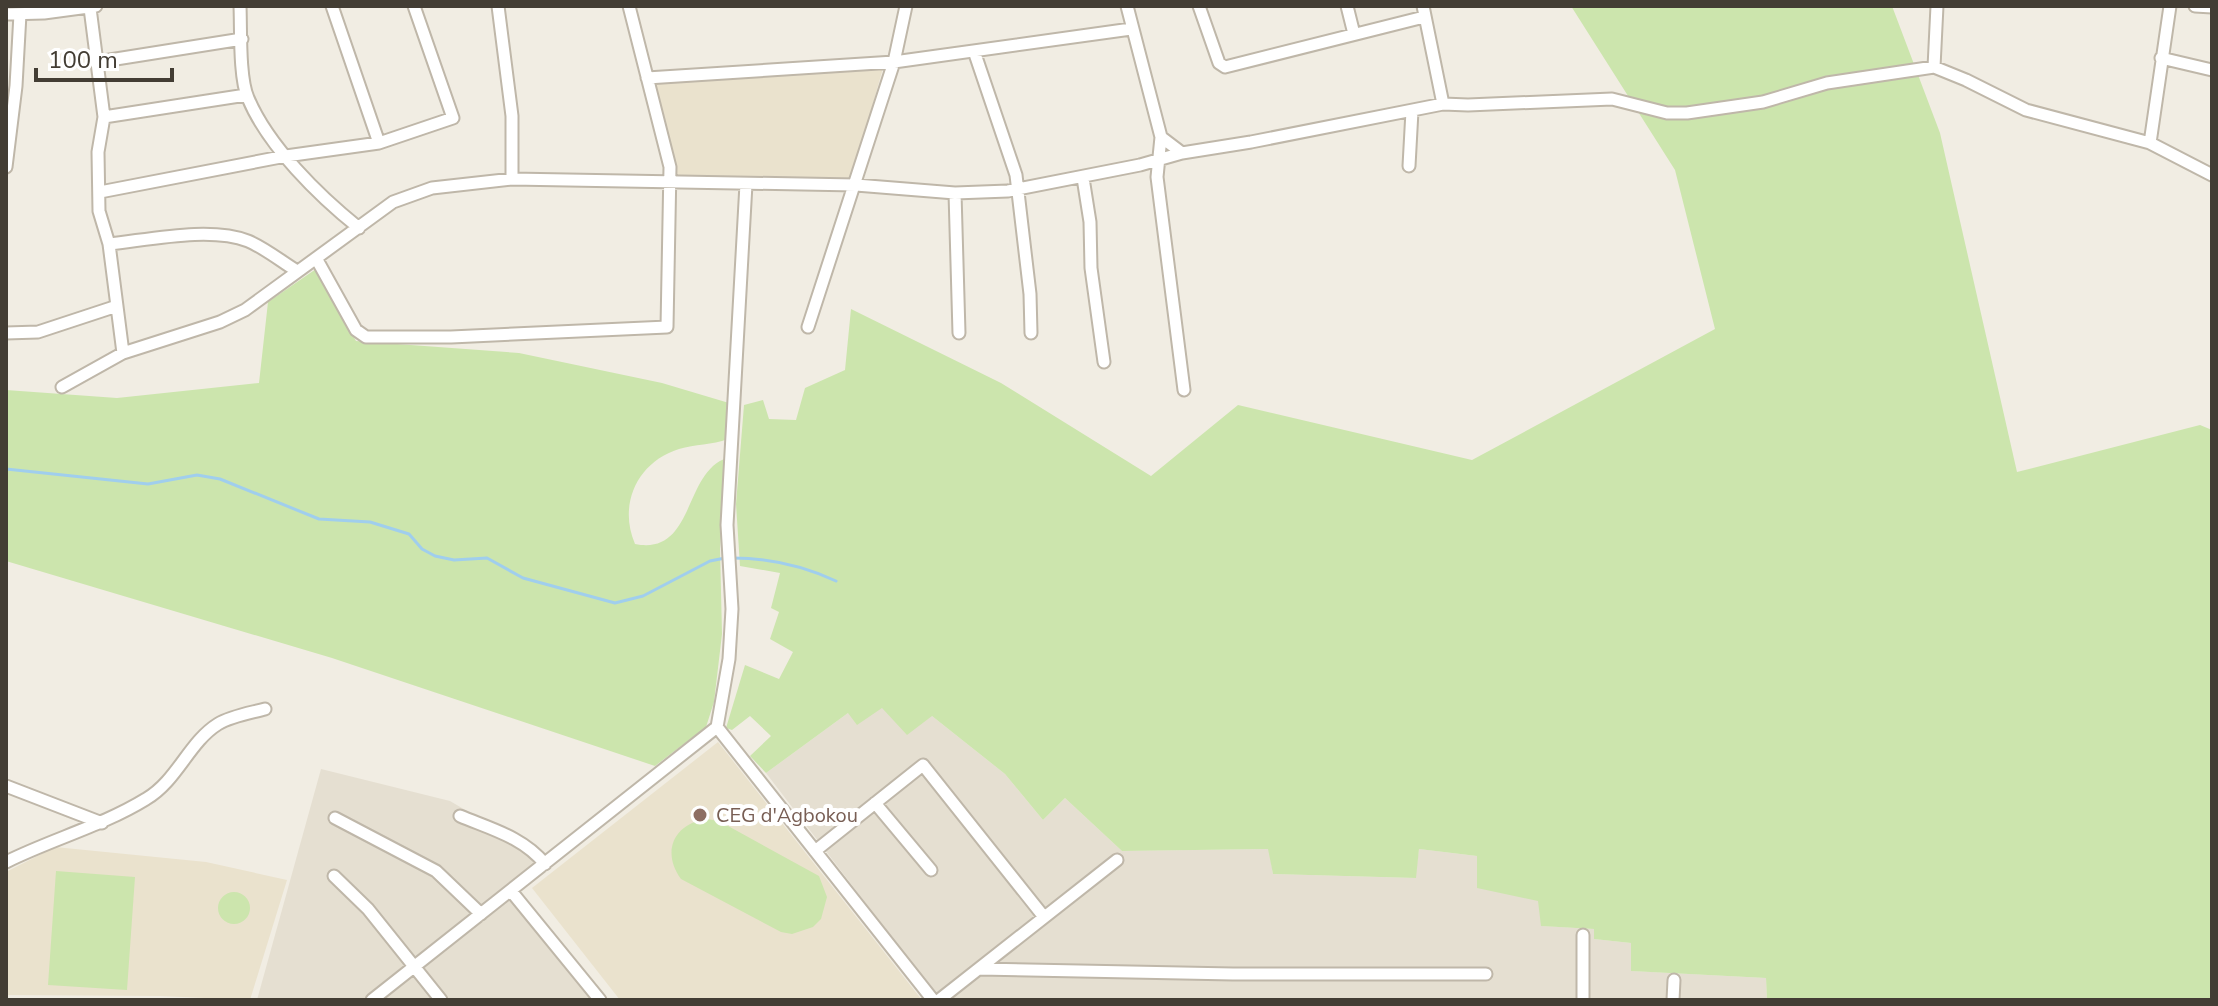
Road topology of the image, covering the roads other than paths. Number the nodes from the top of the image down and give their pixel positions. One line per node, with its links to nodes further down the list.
1 (240, 6): 21 (street)
2 (332, 6): 35 (street)
3 (414, 6): 35 (street)
4 (498, 6): 46 (street)
5 (629, 6): 28 (street)
6 (906, 6): 25 (street)
7 (1127, 6): 19 (street)
8 (1199, 6): 20 (street)
9 (1347, 6): 20 (street)
10 (1937, 6): 26 (street)
11 (2170, 6): 23 (street)
12 (2195, 6): 15 (street)
13 (74, 7): 14 (street); 18 (street)
14 (93, 7): 24 (street)
15 (2212, 7)
16 (1424, 12): 20 (street); 31 (street)
17 (6, 14): 18 (street)
18 (20, 14): 29 (street)
19 (1131, 29): 22 (street); 34 (street)
20 (1354, 34)
21 (242, 39): 24 (street); 30 (street)
22 (974, 51): 25 (street); 50 (street)
23 (2161, 58): 27 (street); 36 (street)
24 (97, 62): 33 (street)
25 (894, 62): 28 (street); 49 (street)
26 (1934, 67): 31 (street); 36 (street)
27 (2212, 70)
28 (647, 78): 47 (street)
29 (11, 85): 42 (street)
30 (246, 95): 33 (street); 38 (street)
31 (1443, 104): 32 (street)
32 (1412, 111): 37 (street); 41 (street)
33 (104, 117): 51 (street)
34 (1161, 137): 37 (street); 39 (street)
35 (379, 143): 38 (street)
36 (2150, 143): 43 (street)
37 (1182, 153): 39 (street)
38 (286, 156): 51 (street); 53 (street)
39 (1159, 159): 40 (street); 44 (street)
40 (1140, 165): 44 (street); 45 (street)
41 (1409, 166)
42 (6, 167)
43 (2212, 175)
44 (1157, 177): 65 (street)
45 (1083, 178): 50 (street); 63 (street)
46 (512, 179): 47 (street); 53 (street)
47 (671, 182): 48 (street); 55 (street)
48 (746, 184): 49 (street); 67 (street)
49 (856, 185): 52 (street); 58 (street)
50 (1018, 190): 52 (street); 61 (street)
51 (100, 192): 54 (street)
52 (955, 193): 60 (street)
53 (359, 228): 55 (street)
54 (109, 244): 56 (street); 57 (street)
55 (316, 258): 56 (street)
56 (297, 271): 62 (street)
57 (117, 306): 59 (street); 62 (street)
58 (808, 327)
59 (6, 333)
60 (959, 333)
61 (1031, 333)
62 (123, 353): 64 (street)
63 (1104, 362)
64 (62, 387)
65 (1184, 390)
66 (265, 709): 72 (street)
67 (717, 727): 73 (street); 76 (street)
68 (6, 786): 72 (street)
69 (875, 803): 73 (street); 77 (street); 81 (street)
70 (460, 816): 76 (street)
71 (335, 818): 80 (street)
72 (102, 823): 75 (street)
73 (815, 851): 90 (street)
74 (1117, 860): 81 (street)
75 (6, 862)
76 (545, 864): 79 (street)
77 (931, 870)
78 (334, 876): 83 (street)
79 (511, 891): 80 (street); 89 (street)
80 (481, 914): 83 (street)
81 (1044, 917): 84 (street)
82 (1583, 935): 92 (street)
83 (414, 967): 87 (street); 88 (street)
84 (979, 969): 85 (street); 91 (street)
85 (1486, 974)
86 (1674, 980): 93 (street)
87 (372, 1000)
88 (441, 1000)
89 (600, 1000)
90 (933, 1000)
91 (939, 1000)
92 (1583, 1000)
93 (1673, 1000)

